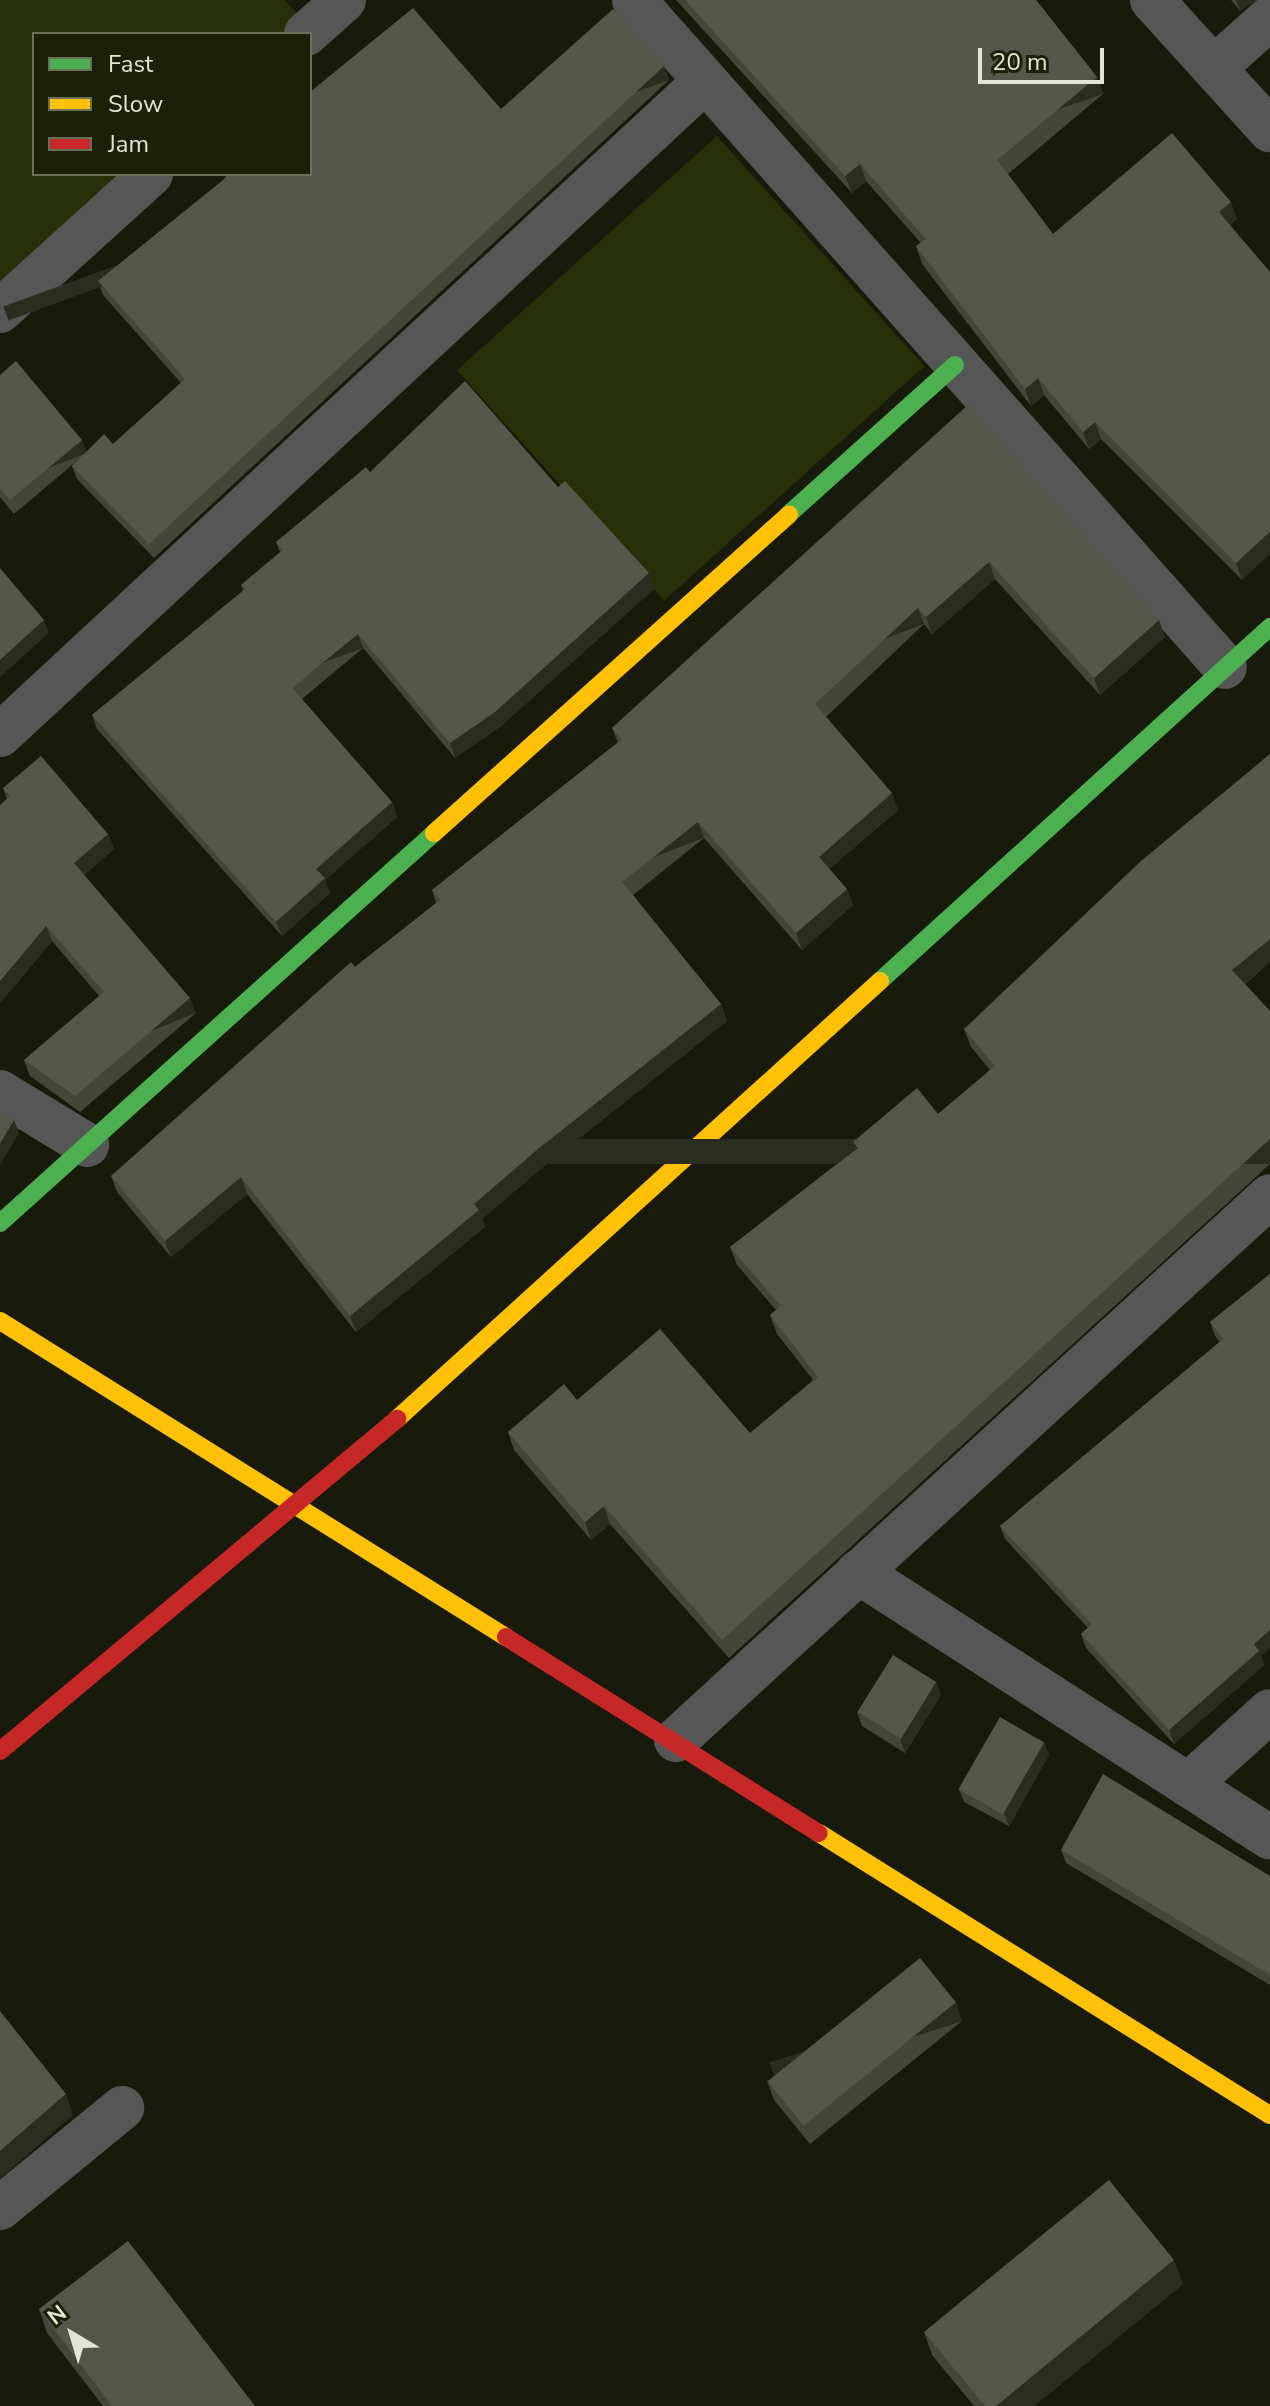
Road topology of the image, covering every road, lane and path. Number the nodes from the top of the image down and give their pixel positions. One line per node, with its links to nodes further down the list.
1 (344, 0): 5 (street)
2 (634, 0): 7 (street)
3 (1152, 0): 6 (street)
4 (1270, 18): 6 (street)
5 (308, 32)
6 (1214, 68): 8 (street)
7 (704, 82): 11 (street); 14 (street)
8 (1270, 130)
9 (149, 176): 10 (street)
10 (0, 311)
11 (955, 365): 13 (street); 16 (street)
12 (1270, 627): 13 (street)
13 (1225, 667): 20 (street)
14 (0, 735)
15 (0, 1092): 16 (street)
16 (87, 1145): 18 (street)
17 (1270, 1196): 21 (street)
18 (0, 1223)
19 (0, 1321): 20 (street)
20 (298, 1509): 23 (street); 24 (street)
21 (858, 1572): 23 (street); 25 (street)
22 (1270, 1711): 25 (street)
23 (676, 1740): 28 (street)
24 (0, 1751)
25 (1188, 1785): 26 (street)
26 (1270, 1838)
27 (122, 2108): 29 (street)
28 (1270, 2115)
29 (0, 2208)

